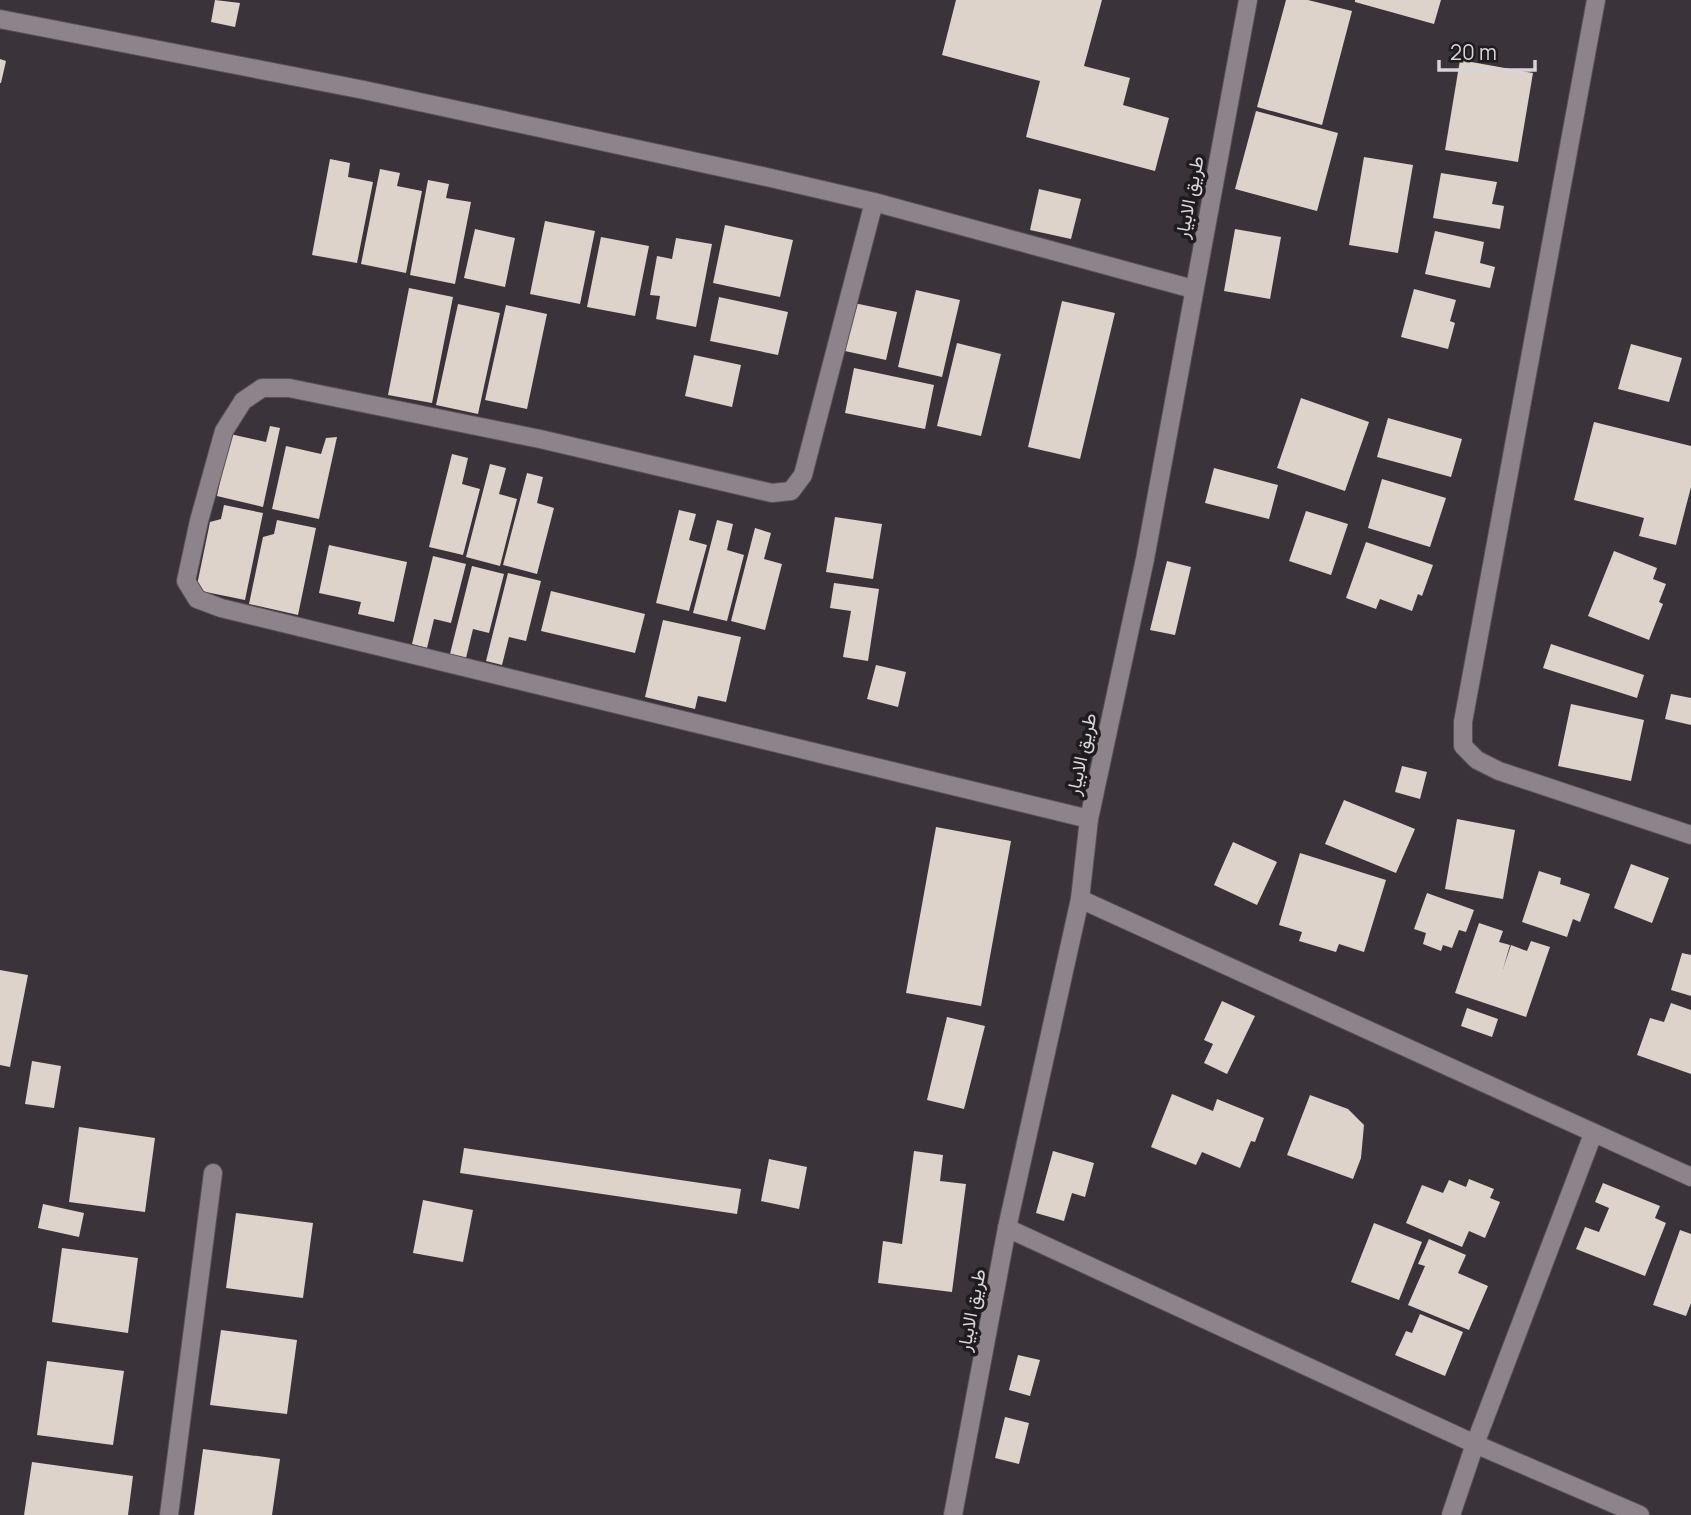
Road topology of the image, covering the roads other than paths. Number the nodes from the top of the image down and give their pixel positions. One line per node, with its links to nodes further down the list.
1 (1248, 0): 5 (street, طريق الابيار)
2 (1596, 0): 7 (street)
3 (0, 19): 4 (street)
4 (874, 202): 5 (street); 6 (street)
5 (1193, 289): 6 (street, طريق الابيار)
6 (1089, 819): 8 (street, طريق الابيار)
7 (1691, 835)
8 (1080, 899): 9 (street); 12 (street, طريق الابيار)
9 (1593, 1134): 11 (street); 13 (street)
10 (213, 1173): 14 (street)
11 (1691, 1177)
12 (1007, 1228): 13 (street); 15 (street, طريق الابيار)
13 (1475, 1444): 16 (street); 17 (street)
14 (169, 1515)
15 (953, 1515)
16 (1451, 1515)
17 (1640, 1515)

